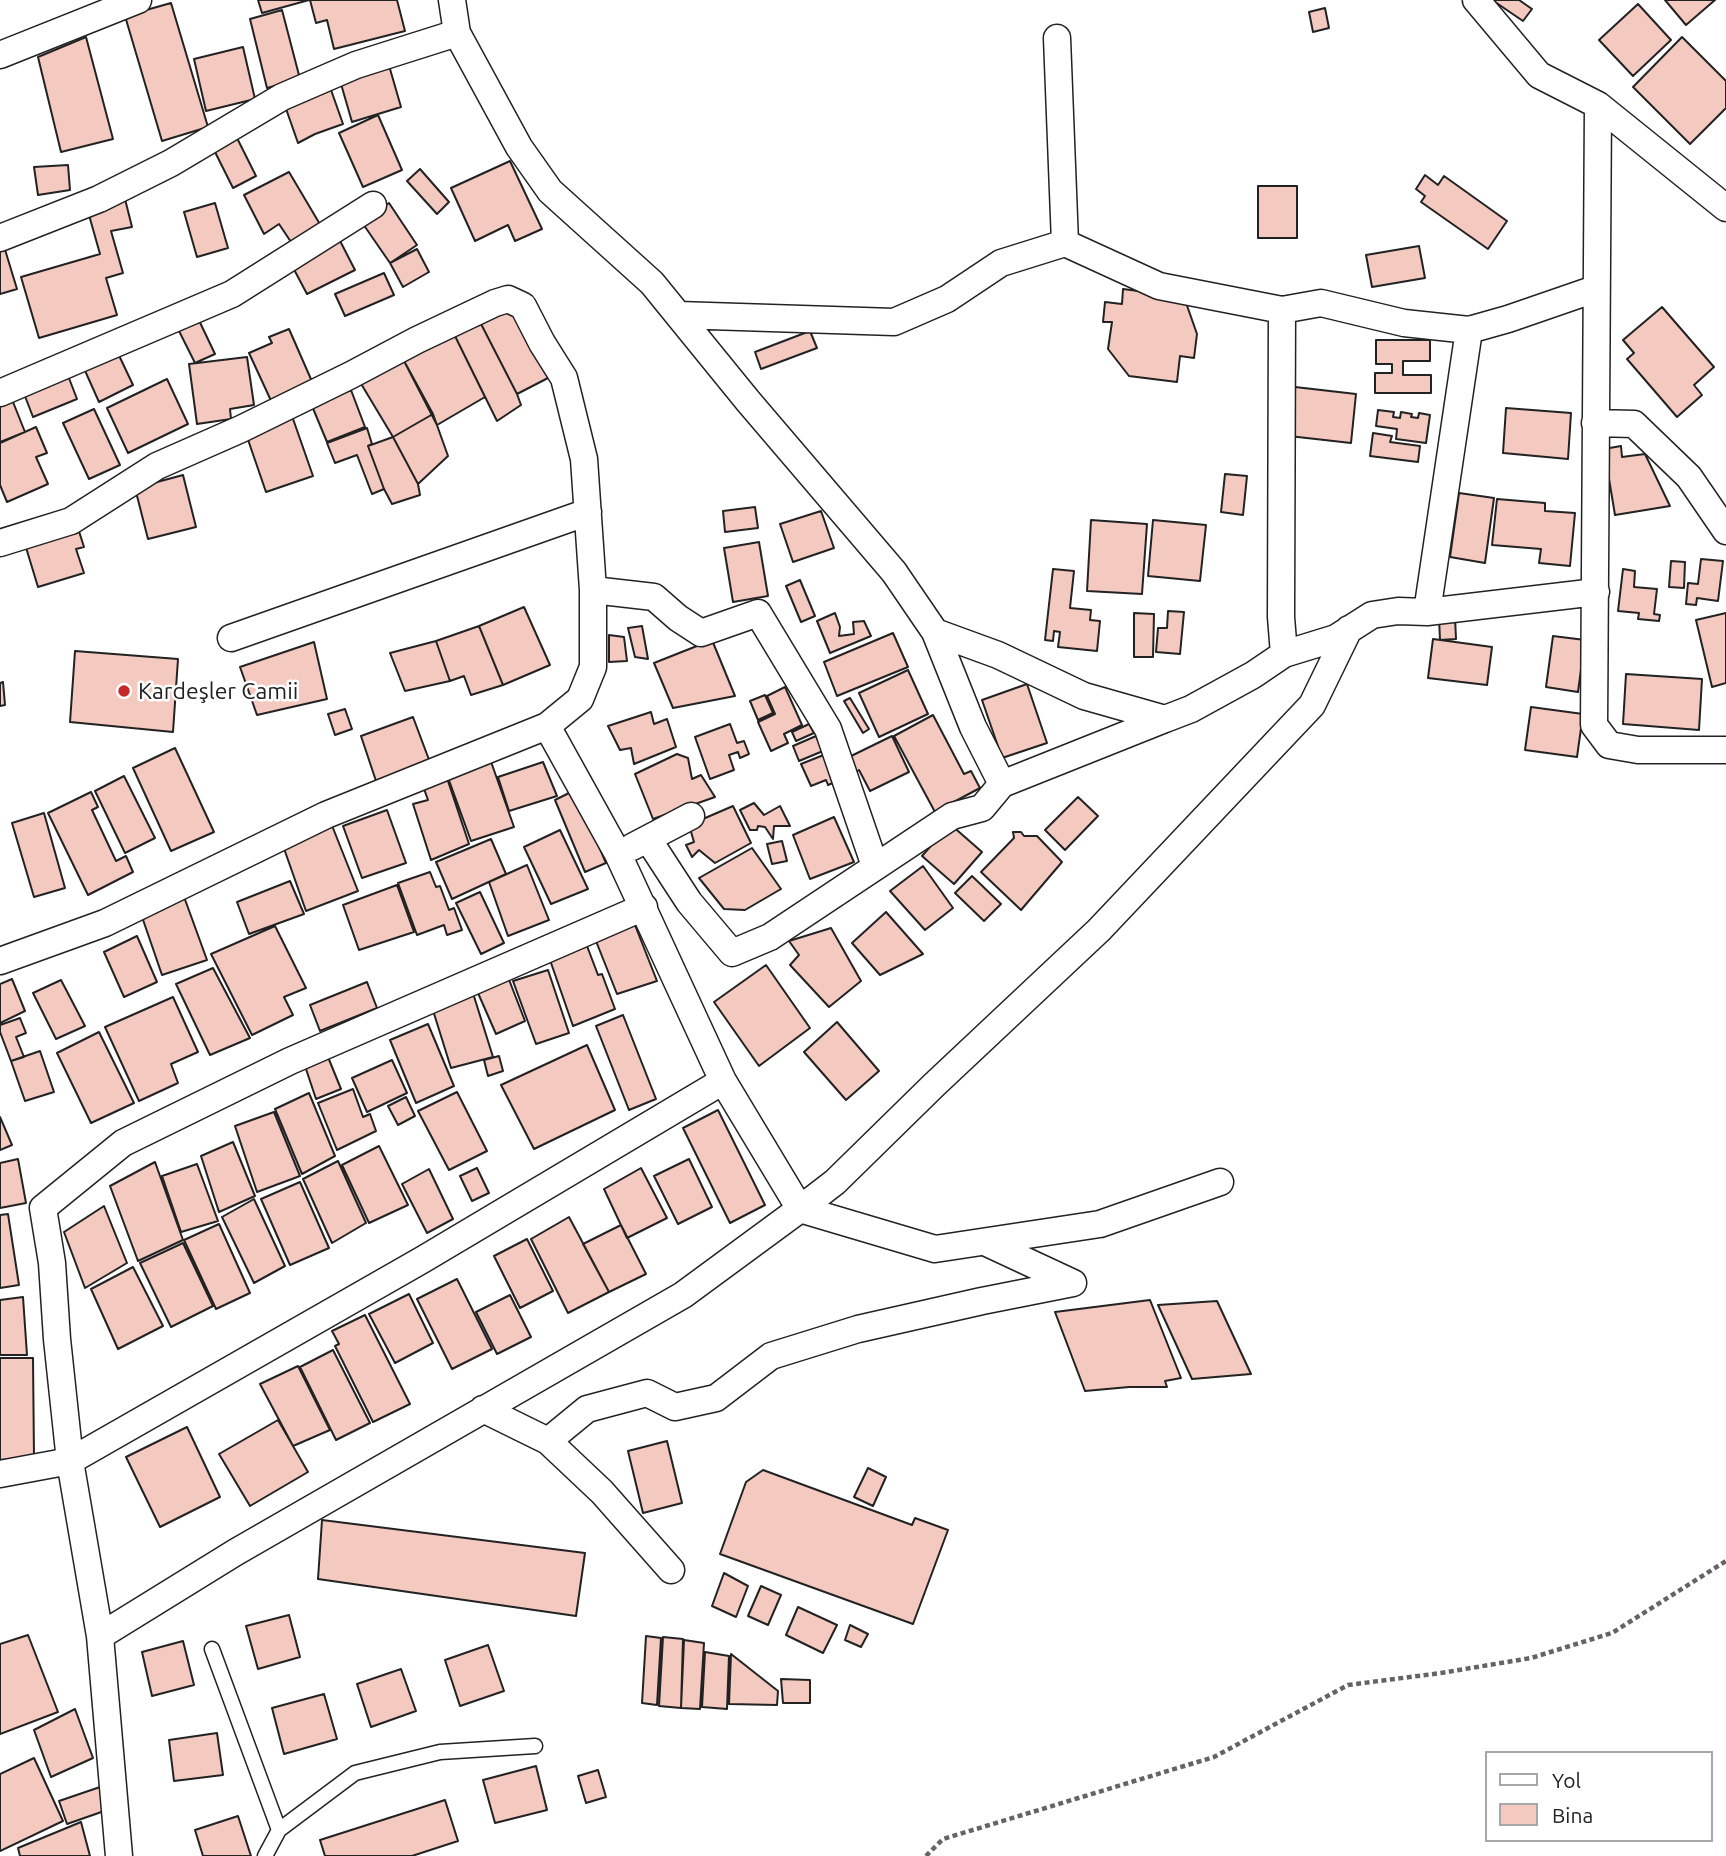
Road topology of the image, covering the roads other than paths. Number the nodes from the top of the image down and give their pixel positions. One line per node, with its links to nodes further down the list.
1 (138, 0): 6 (street)
2 (452, 0): 4 (street)
3 (1476, 0): 7 (street)
4 (457, 33): 10 (street); 14 (street)
5 (1057, 38): 11 (street)
6 (0, 55)
7 (1598, 104): 9 (street); 12 (street)
8 (373, 205): 16 (street)
9 (1726, 208)
10 (0, 238)
11 (1065, 243): 13 (street); 14 (street)
12 (1595, 289): 15 (street); 17 (street)
13 (1282, 310): 15 (street); 27 (street)
14 (678, 315): 25 (street)
15 (1469, 330): 23 (street)
16 (0, 393)
17 (1595, 423): 19 (street); 22 (street)
18 (588, 512): 20 (street); 21 (street); 26 (street)
19 (1726, 531)
20 (0, 543)
21 (593, 590): 29 (street); 35 (street)
22 (1596, 592): 23 (street); 30 (street)
23 (1427, 612): 24 (street)
24 (1349, 629): 27 (street); 40 (street)
25 (935, 632): 28 (street); 31 (street)
26 (231, 638)
27 (1284, 654): 28 (street)
28 (1164, 719): 31 (street)
29 (547, 726): 34 (street); 37 (street)
30 (1726, 750)
31 (1002, 785): 35 (street)
32 (691, 816): 33 (street)
33 (648, 839): 34 (street); 35 (street)
34 (618, 855): 36 (street)
35 (875, 866)
36 (644, 908): 38 (street); 44 (street)
37 (0, 961)
38 (723, 1081): 40 (street); 44 (street)
39 (1220, 1182): 41 (street)
40 (800, 1209): 41 (street); 42 (street)
41 (985, 1242): 43 (street)
42 (483, 1409): 43 (street); 47 (street)
43 (548, 1441): 46 (street)
44 (70, 1461): 45 (street); 47 (street)
45 (0, 1474)
46 (671, 1570)
47 (100, 1636): 51 (street)
48 (212, 1648): 50 (lane)
49 (535, 1746): 50 (lane)
50 (279, 1830): 52 (lane)
51 (119, 1856)
52 (265, 1856)

